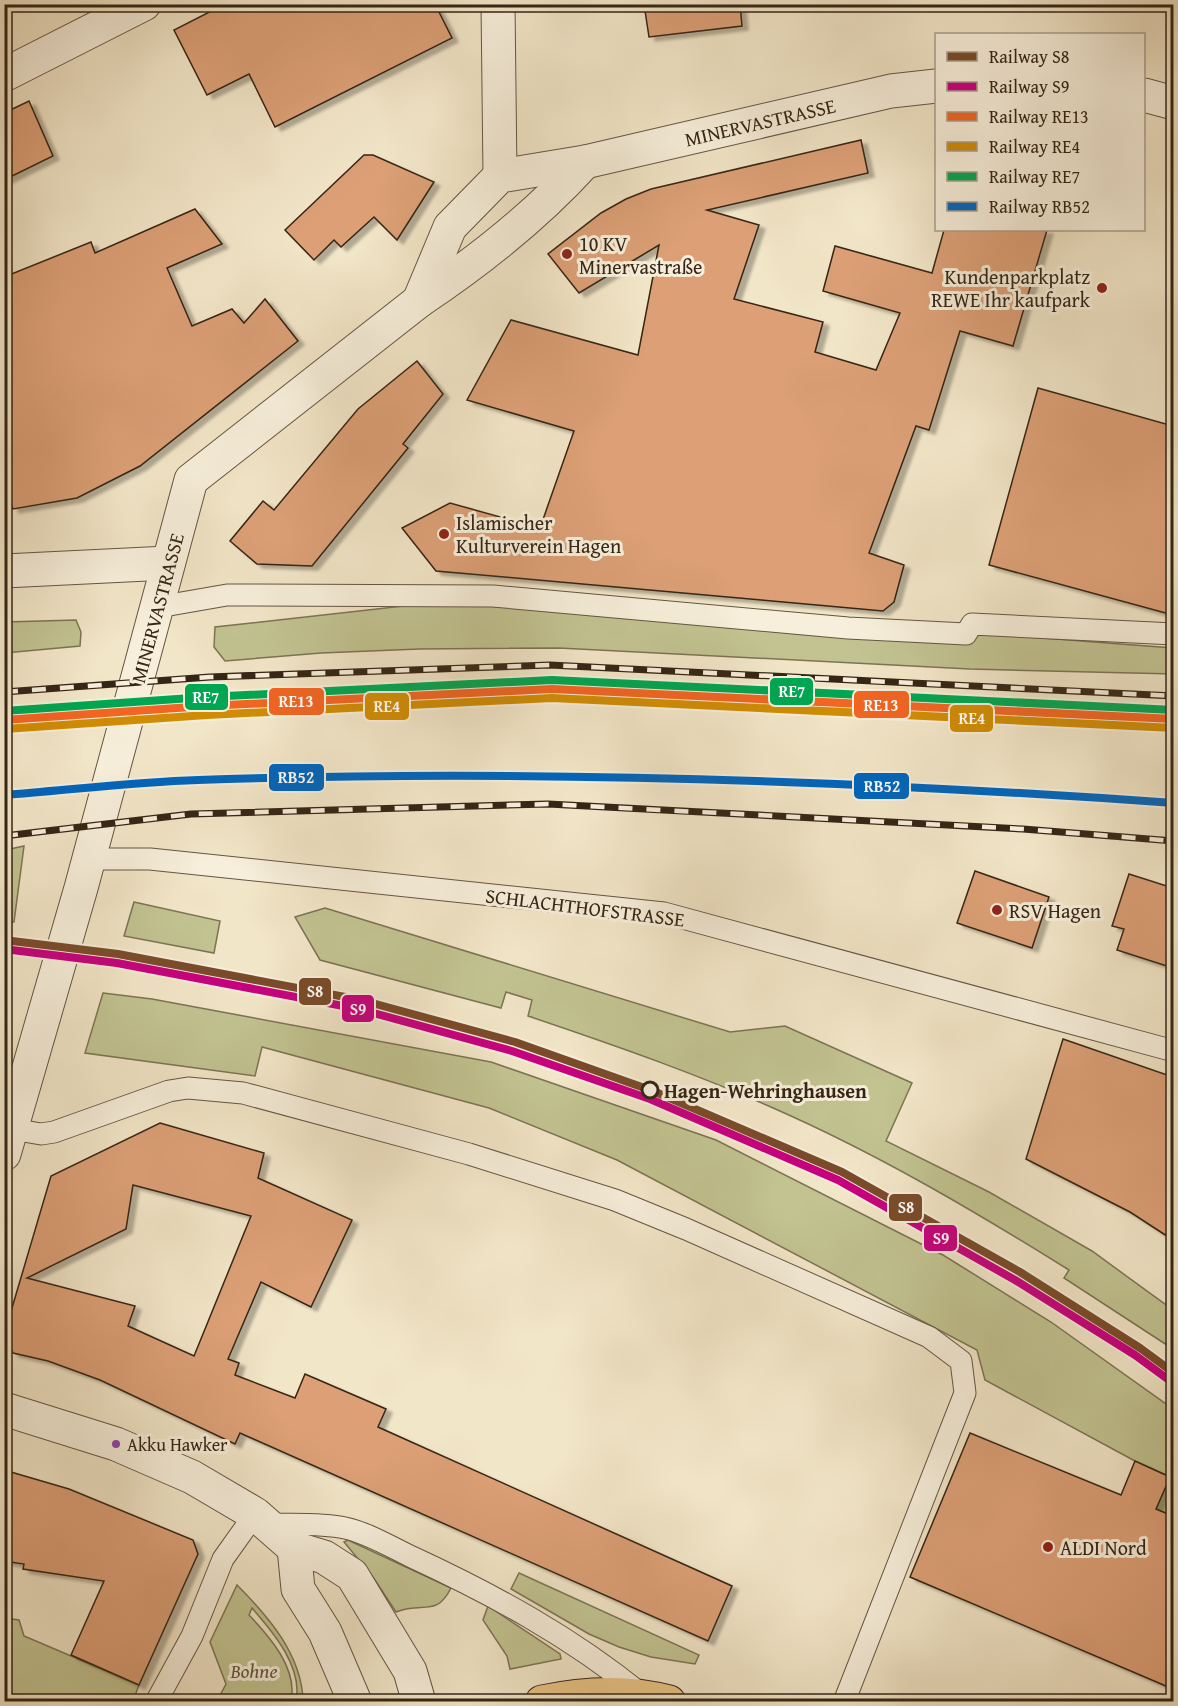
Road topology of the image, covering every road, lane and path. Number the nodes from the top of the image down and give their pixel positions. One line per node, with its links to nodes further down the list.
1 (144, 4): 3 (street)
2 (498, 4): 8 (street)
3 (4, 75)
4 (935, 86): 7 (street, MINERVASTRASSE)
5 (1145, 96): 6 (street)
6 (1173, 103)
7 (585, 162): 8 (street, MINERVASTRASSE); 9 (street, MINERVASTRASSE)
8 (500, 176): 9 (street, MINERVASTRASSE)
9 (419, 301): 10 (street, MINERVASTRASSE)
10 (168, 563): 11 (street); 12 (street, MINERVASTRASSE)
11 (4, 572)
12 (158, 607): 13 (lane); 14 (street, MINERVASTRASSE)
13 (1173, 634)
14 (89, 859): 15 (lane, SCHLACHTHOFSTRASSE); 16 (street, MINERVASTRASSE)
15 (1173, 1051)
16 (8, 1141): 25 (lane)
17 (4, 1409): 18 (street)
18 (261, 1519): 19 (street); 20 (lane); 21 (lane)
19 (294, 1548): 22 (street); 23 (street)
20 (655, 1698): 24 (main road)
21 (156, 1701)
22 (355, 1701)
23 (419, 1701)
24 (542, 1701)
25 (844, 1701)

